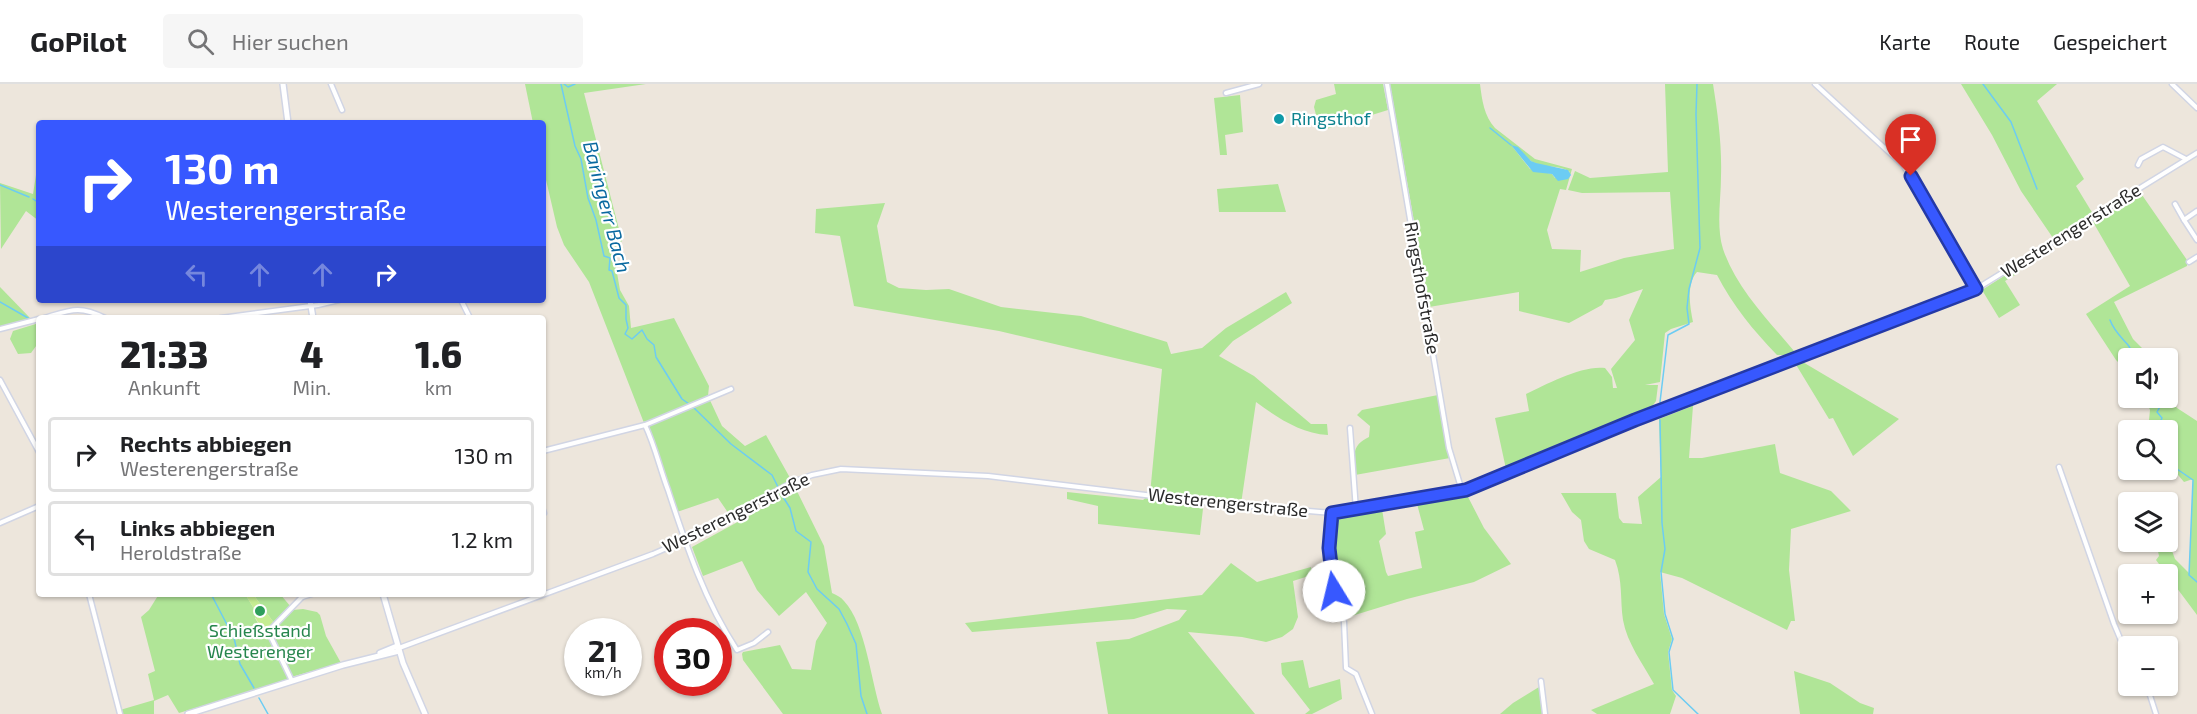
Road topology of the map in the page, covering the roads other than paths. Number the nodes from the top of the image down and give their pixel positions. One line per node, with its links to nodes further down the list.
1 (283, 84): 10 (street)
2 (331, 84): 9 (street)
3 (1259, 84): 7 (street)
4 (1387, 84): 34 (street, Ringsthofstraße)
5 (1815, 84): 20 (street)
6 (2172, 84): 8 (street)
7 (1226, 93)
8 (2197, 108)
9 (342, 110)
10 (288, 120)
11 (2197, 153): 12 (street, Westerengerstraße)
12 (2186, 159): 13 (street); 20 (street, Westerengerstraße)
13 (2138, 165)
14 (2175, 204): 16 (street)
15 (2197, 211): 16 (street)
16 (2184, 220): 17 (street)
17 (2197, 240)
18 (2197, 257): 19 (street)
19 (2189, 262)
20 (1976, 289): 34 (street, Westerengerstraße)
21 (310, 303): 24 (street)
22 (56, 315): 23 (street)
23 (99, 315)
24 (238, 315)
25 (36, 321): 26 (street)
26 (0, 329)
27 (0, 380): 31 (street)
28 (731, 388): 29 (street)
29 (645, 425): 32 (street); 39 (street)
30 (1350, 428): 36 (street)
31 (36, 446)
32 (546, 450)
33 (2060, 467): 46 (street)
34 (1462, 491): 36 (street, Westerengerstraße)
35 (36, 507): 38 (street)
36 (1356, 510): 37 (street, Westerengerstraße)
37 (1332, 513): 39 (street, Westerengerstraße); 54 (street)
38 (0, 523)
39 (685, 540): 40 (street, Westerengerstraße); 45 (street)
40 (546, 594)
41 (90, 597): 51 (street)
42 (300, 597): 48 (street)
43 (383, 597): 47 (street)
44 (537, 597): 47 (street, Westerengerstraße)
45 (768, 632)
46 (2119, 636)
47 (398, 648): 48 (street, Westerengerstraße); 53 (street)
48 (292, 681): 52 (street, Westerengerstraße)
49 (1542, 681): 55 (street)
50 (2150, 696): 56 (street)
51 (120, 714)
52 (188, 714)
53 (424, 714)
54 (1372, 714)
55 (1545, 714)
56 (2156, 714)

